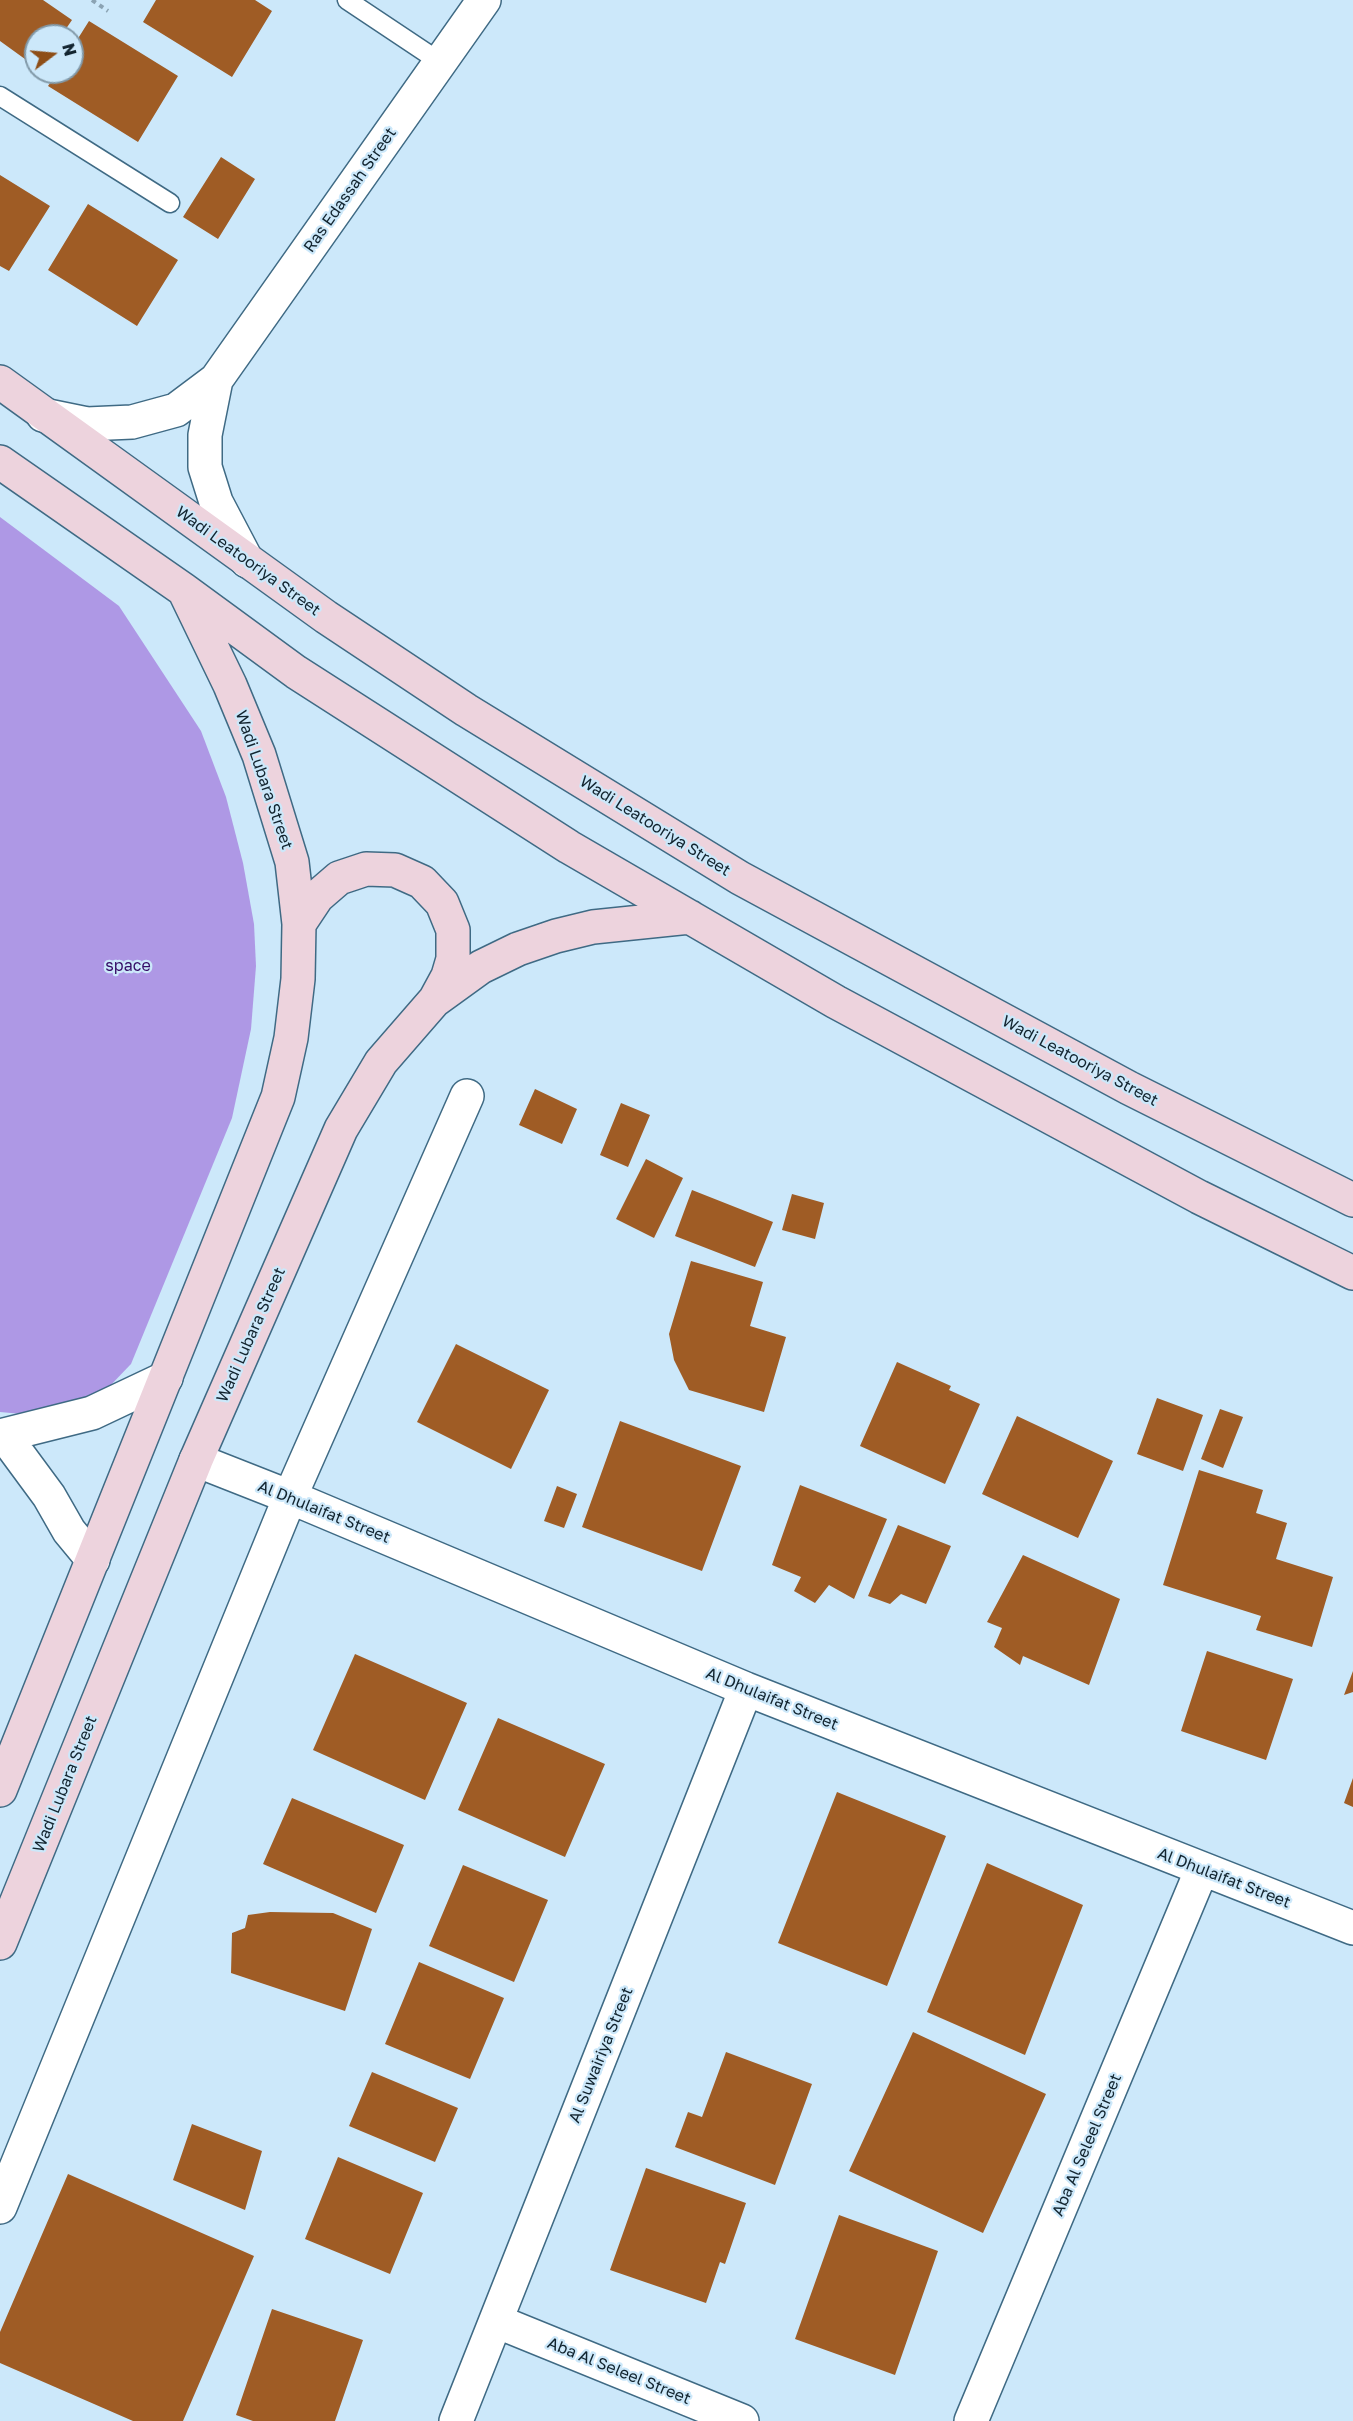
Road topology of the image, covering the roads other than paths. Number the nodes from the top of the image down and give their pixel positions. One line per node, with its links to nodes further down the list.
1 (347, 0): 3 (lane)
2 (484, 0): 3 (street, Ras Edassah Street)
3 (440, 62): 6 (street, Ras Edassah Street)
4 (0, 96): 5 (lane)
5 (170, 202)
6 (216, 380): 8 (street, Ras Edassah Street); 10 (street, Ras Edassah Street)
7 (0, 382): 8 (street, Wadi Leatooriya Street)
8 (43, 415): 10 (street, Wadi Leatooriya Street)
9 (0, 462): 11 (street)
10 (247, 561): 16 (street, Wadi Leatooriya Street)
11 (184, 590): 12 (street); 13 (street, Wadi Lubara Street)
12 (690, 917): 14 (street, Wadi Lubara Street); 17 (street)
13 (299, 924): 14 (street); 18 (street, Wadi Lubara Street)
14 (434, 1002): 20 (street, Wadi Lubara Street)
15 (467, 1096): 21 (street)
16 (1353, 1200)
17 (1353, 1273)
18 (166, 1378): 19 (street); 22 (street, Wadi Lubara Street)
19 (2, 1434): 22 (street)
20 (196, 1460): 21 (street, Al Dhulaifat Street); 27 (street, Wadi Lubara Street)
21 (290, 1497): 23 (street, Al Dhulaifat Street); 28 (street)
22 (93, 1560): 24 (street, Wadi Lubara Street)
23 (746, 1689): 25 (street, Al Dhulaifat Street); 29 (street, Al Suwairiya Street)
24 (0, 1790)
25 (1202, 1869): 26 (street, Al Dhulaifat Street); 32 (street, Aba Al Seleel Street)
26 (1353, 1928)
27 (0, 1943)
28 (0, 2207)
29 (496, 2321): 30 (street, Al Suwairiya Street); 31 (street, Aba Al Seleel Street)
30 (456, 2421)
31 (742, 2421)
32 (971, 2421)

